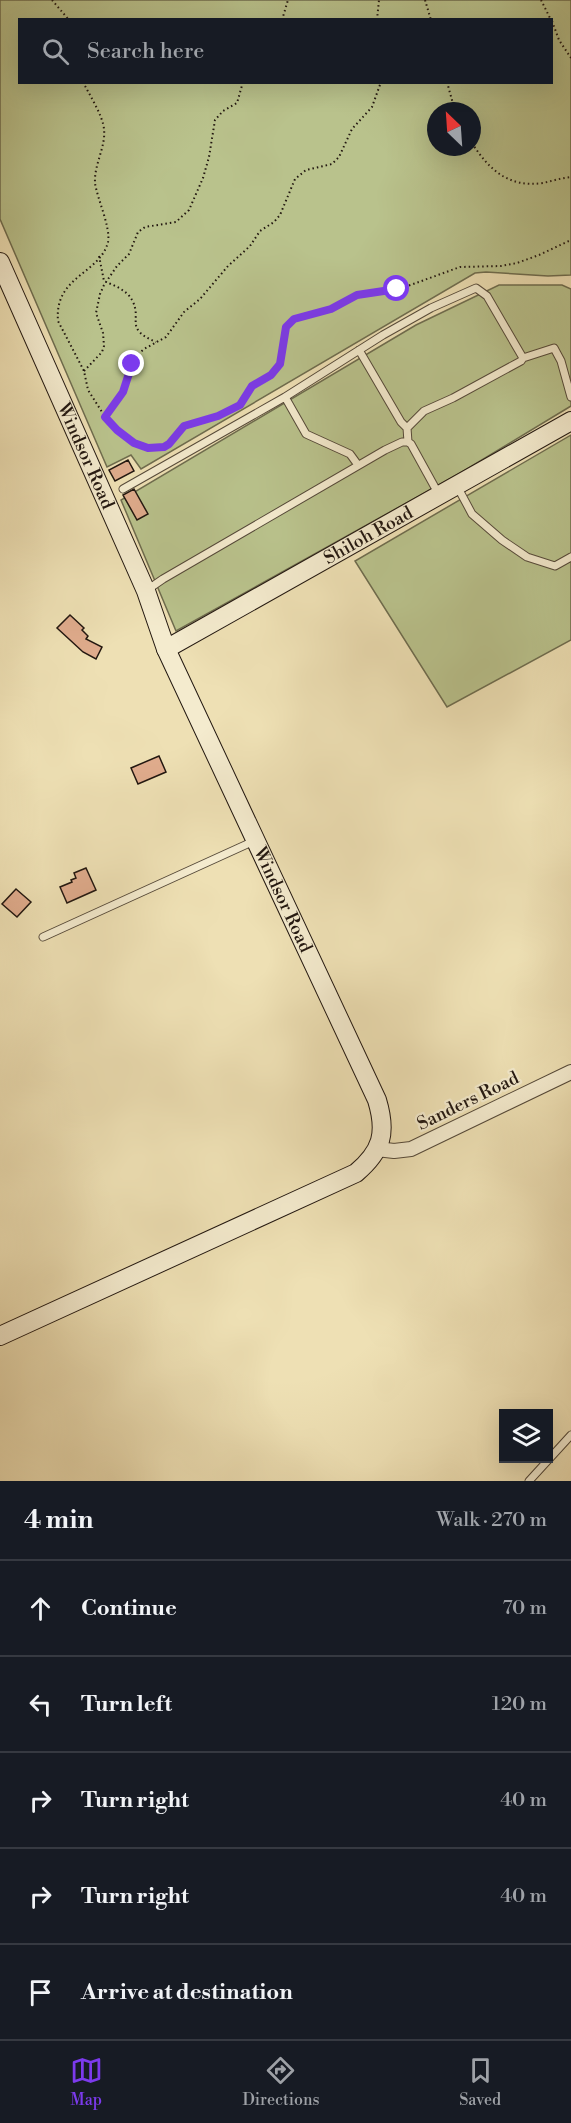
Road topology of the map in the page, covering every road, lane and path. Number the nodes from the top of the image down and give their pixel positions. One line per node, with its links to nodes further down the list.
1 (52, 0): 6 (path)
2 (288, 0): 7 (path)
3 (379, 0): 8 (path)
4 (425, 0): 9 (path)
5 (541, 0): 10 (path)
6 (67, 18)
7 (283, 18)
8 (377, 18)
9 (430, 18)
10 (550, 18)
11 (553, 25): 12 (path)
12 (571, 58)
13 (84, 84): 21 (path)
14 (242, 84): 23 (path)
15 (380, 84): 24 (path)
16 (448, 84): 17 (path)
17 (453, 102)
18 (481, 155): 19 (path)
19 (571, 177)
20 (571, 240): 30 (path)
21 (99, 256): 23 (path); 27 (path)
22 (0, 262): 39 (main road, Windsor Road)
23 (107, 282): 24 (path); 27 (path)
24 (156, 342): 30 (path)
25 (359, 350): 26 (lane); 28 (lane); 32 (lane)
26 (523, 358): 29 (lane); 32 (lane)
27 (84, 371): 30 (path)
28 (285, 397): 34 (lane); 36 (lane)
29 (571, 397)
30 (105, 417)
31 (568, 426): 35 (main road, Shiloh Road)
32 (407, 428): 33 (lane)
33 (408, 442): 34 (lane); 37 (lane)
34 (358, 465): 39 (lane)
35 (457, 486): 37 (main road, Shiloh Road); 38 (lane)
36 (123, 489)
37 (440, 495): 40 (main road, Shiloh Road)
38 (571, 556)
39 (146, 591): 40 (main road, Windsor Road)
40 (166, 649): 41 (main road, Windsor Road)
41 (256, 840): 42 (lane); 44 (main road, Windsor Road)
42 (43, 937)
43 (571, 1072): 44 (street, Sanders Road)
44 (377, 1149): 45 (main road)
45 (0, 1336)
46 (571, 1435): 47 (lane)
47 (529, 1481)

